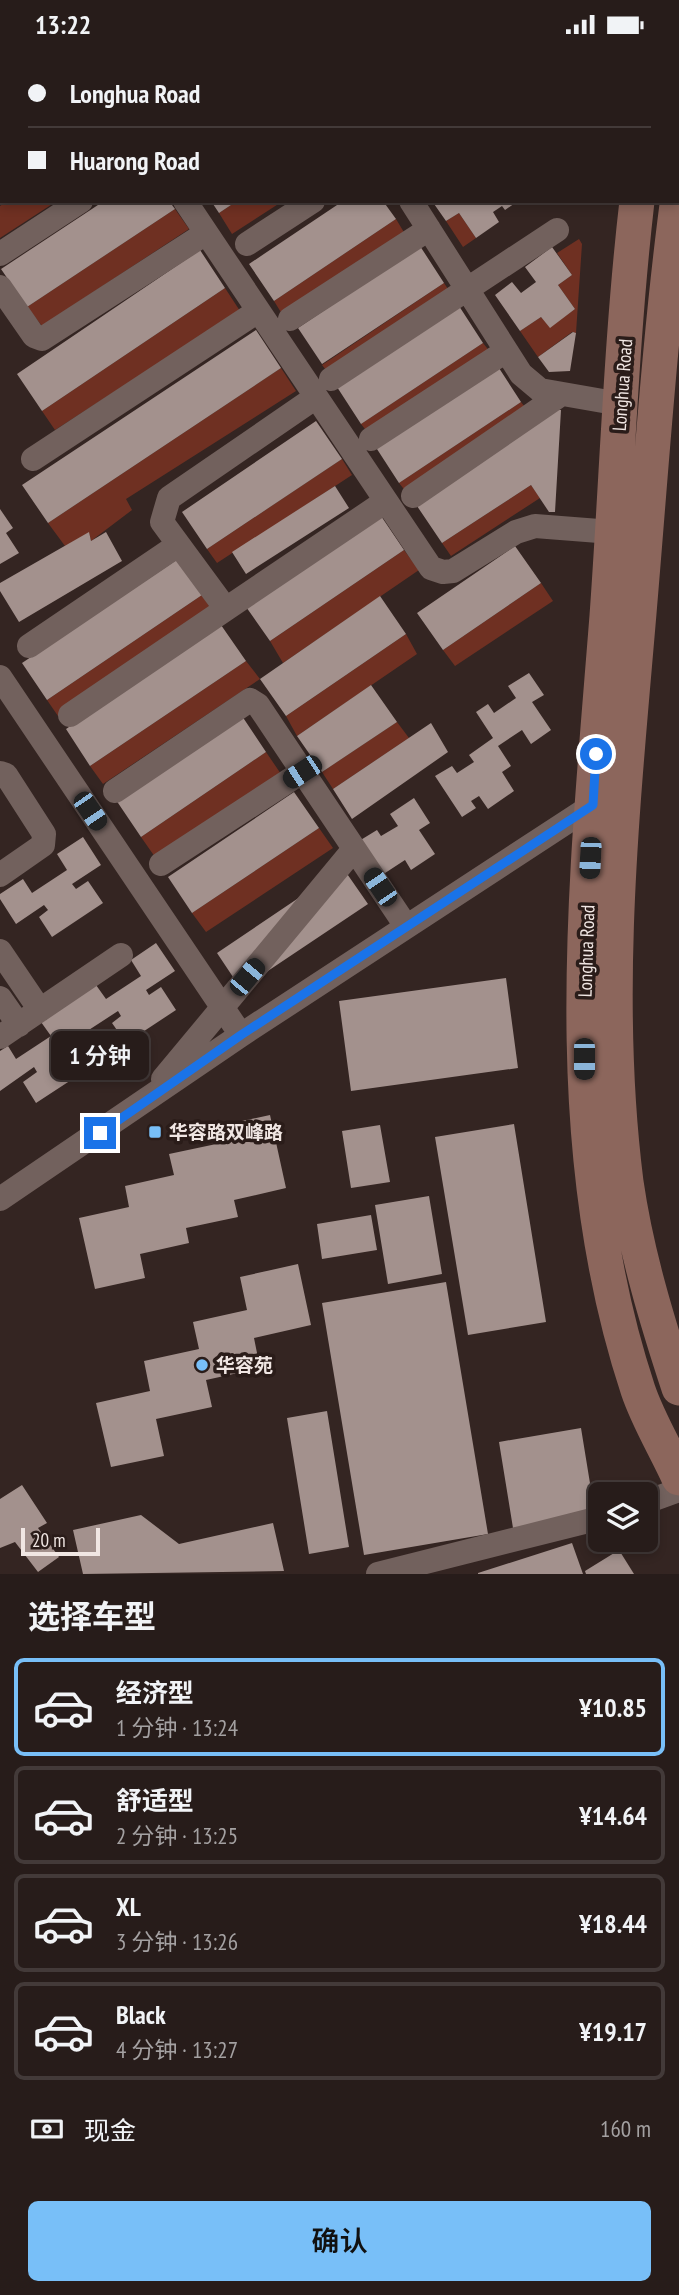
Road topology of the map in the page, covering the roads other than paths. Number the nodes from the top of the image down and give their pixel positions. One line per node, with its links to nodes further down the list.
1 (77, 203): 11 (street)
2 (186, 203): 9 (street)
3 (310, 203): 10 (street)
4 (412, 203): 7 (street)
5 (637, 203): 19 (main road, Longhua Road)
6 (678, 203): 32 (main road, Longhua Road)
7 (429, 229): 13 (street); 15 (street)
8 (557, 230): 13 (street)
9 (206, 233): 12 (street); 14 (street)
10 (247, 244)
11 (0, 254)
12 (0, 288)
13 (468, 290): 16 (street); 17 (street)
14 (258, 311): 17 (street); 21 (street)
15 (290, 319)
16 (506, 351): 18 (street); 20 (street)
17 (323, 388): 23 (street); 25 (street)
18 (559, 395): 19 (street); 22 (street)
19 (620, 404): 24 (main road, Longhua Road)
20 (371, 439)
21 (33, 459)
22 (413, 496)
23 (386, 501): 24 (street); 26 (street)
24 (612, 532): 34 (main road, Longhua Road)
25 (178, 545): 26 (street); 27 (street)
26 (226, 609): 29 (street)
27 (29, 646)
28 (0, 677): 44 (street)
29 (70, 716)
30 (302, 772): 33 (street); 35 (street); 36 (street)
31 (0, 773): 37 (street)
32 (624, 786): 34 (street); 47 (main road, Longhua Road)
33 (115, 791)
34 (593, 805): 38 (street); 48 (main road, Longhua Road)
35 (354, 849): 38 (street); 45 (street)
36 (161, 865)
37 (0, 875)
38 (406, 926): 44 (street)
39 (0, 951): 42 (street)
40 (121, 955): 42 (street)
41 (0, 998): 43 (street)
42 (40, 1010): 43 (street)
43 (9, 1031)
44 (241, 1035): 45 (street)
45 (140, 1106): 46 (street)
46 (0, 1199)
47 (679, 1388)
48 (679, 1478)
49 (679, 1490): 50 (street)
50 (658, 1498)
51 (588, 1521): 52 (street)
52 (378, 1574)

